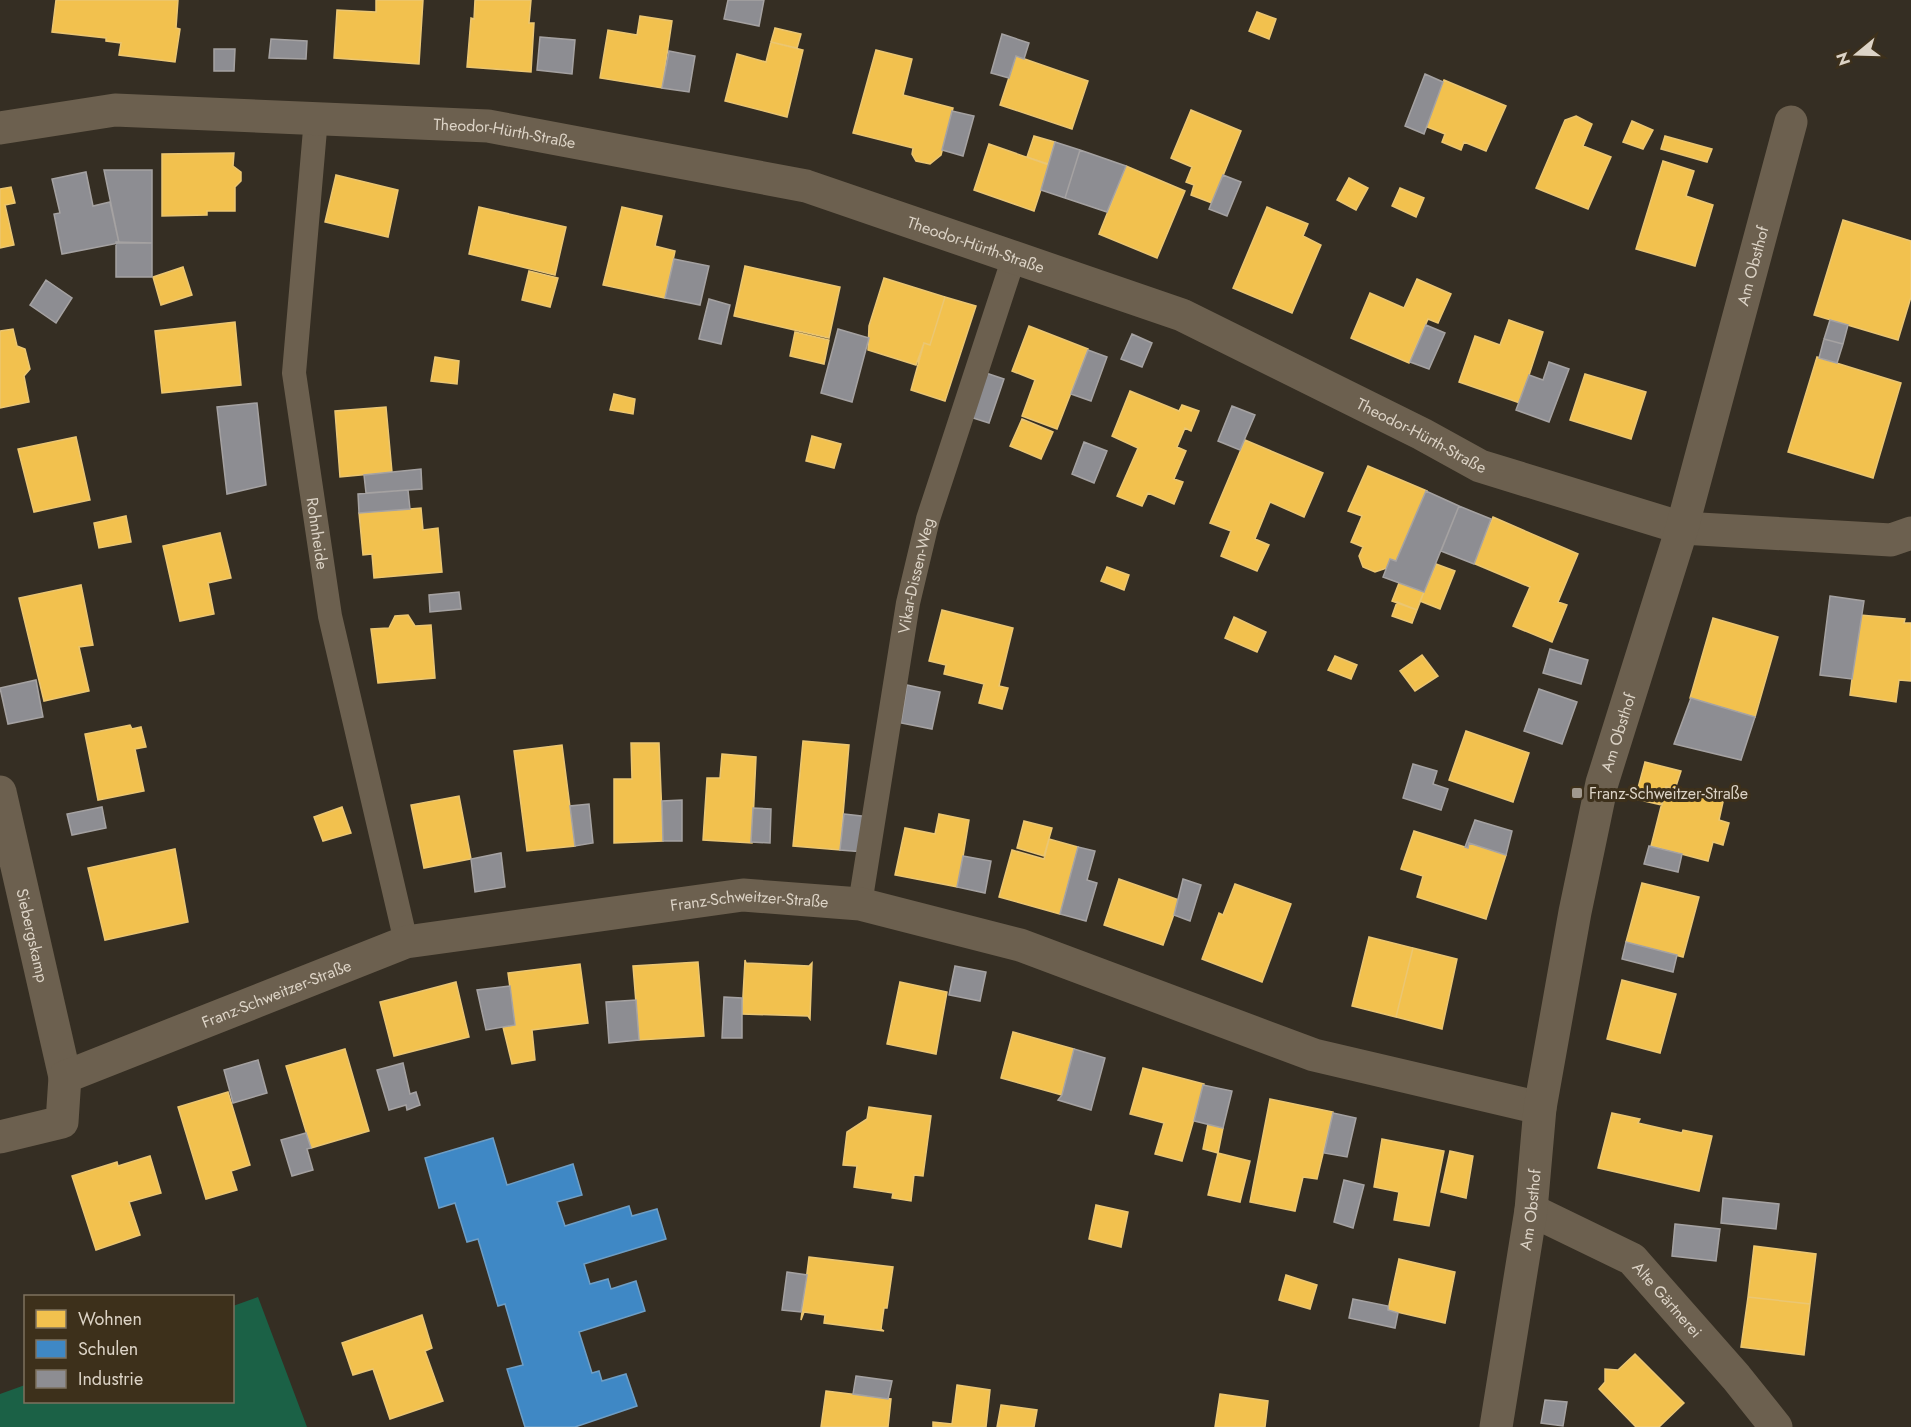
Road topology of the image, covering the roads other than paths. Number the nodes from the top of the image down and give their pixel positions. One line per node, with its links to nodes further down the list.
1 (316, 118): 3 (street, Theodor-Hürth-Straße); 4 (street, Theodor-Hürth-Straße); 9 (lane, Rohnheide)
2 (1791, 122): 5 (street, Am Obsthof)
3 (0, 128)
4 (1014, 257): 5 (street, Theodor-Hürth-Straße); 8 (lane, Vikar-Dissen-Weg)
5 (1682, 528): 6 (street, Theodor-Hürth-Straße); 11 (street, Am Obsthof)
6 (1911, 533)
7 (0, 792): 10 (street, Siebergskamp)
8 (860, 904): 9 (street, Franz-Schweitzer-Straße); 11 (street, Franz-Schweitzer-Straße)
9 (406, 942): 10 (street, Franz-Schweitzer-Straße)
10 (65, 1077): 12 (street)
11 (1540, 1108): 13 (street, Am Obsthof)
12 (0, 1137)
13 (1531, 1210): 14 (street, Am Obsthof); 15 (street, Alte Gärtnerei)
14 (1497, 1427)
15 (1776, 1427)

